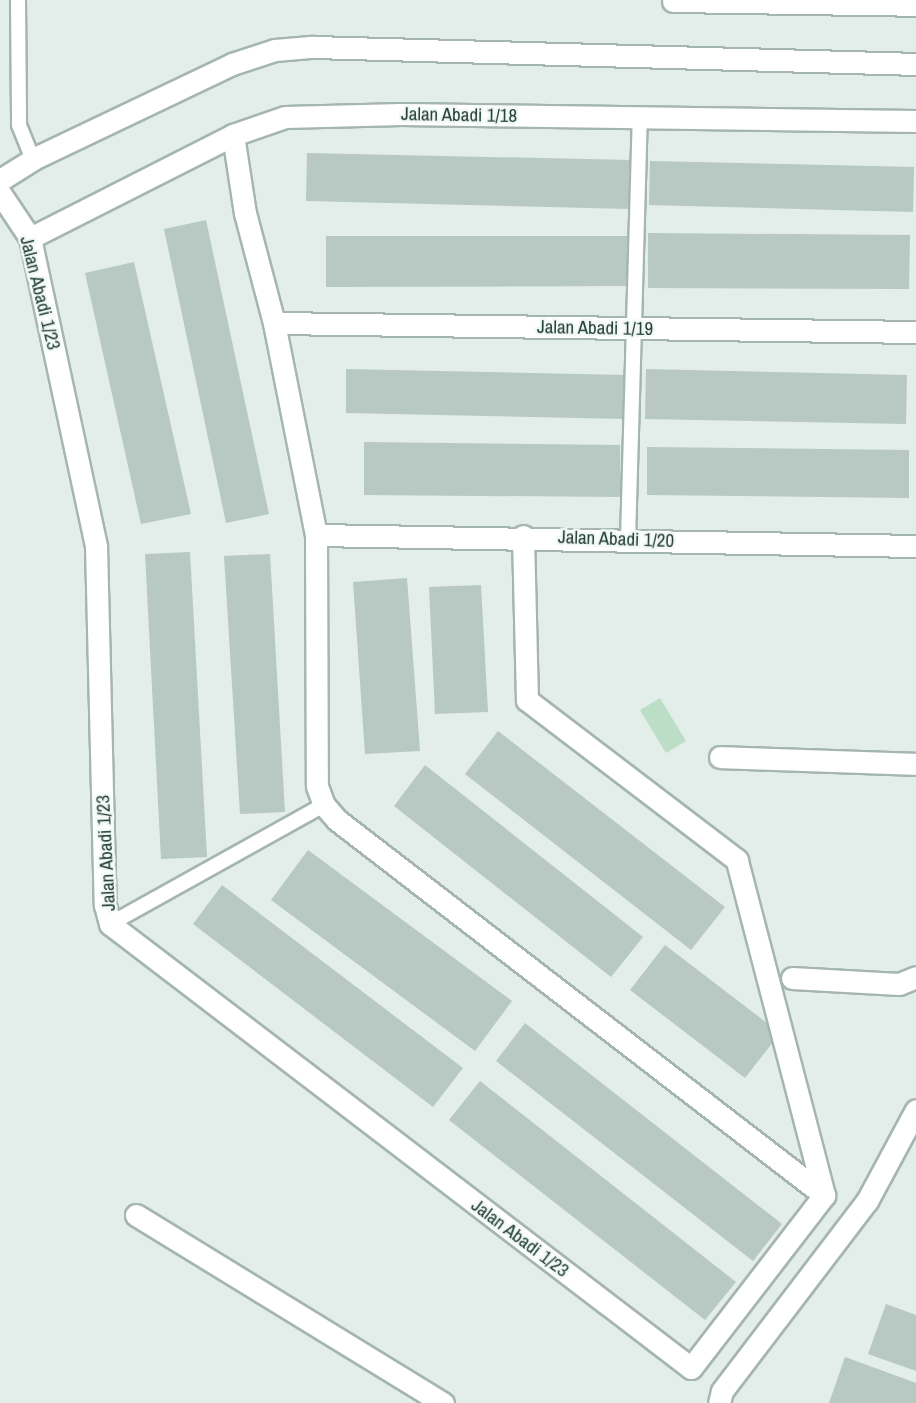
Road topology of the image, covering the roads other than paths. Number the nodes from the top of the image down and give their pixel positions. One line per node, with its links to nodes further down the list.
1 (19, 0): 8 (lane)
2 (673, 0): 3 (street)
3 (916, 5)
4 (916, 64): 8 (street)
5 (640, 119): 6 (street, Jalan Abadi 1/18); 7 (street, Jalan Abadi 1/18); 13 (lane)
6 (916, 121)
7 (233, 135): 11 (street, Jalan Abadi 1/18); 12 (street)
8 (33, 159): 9 (street)
9 (0, 180)
10 (0, 193): 11 (street, Jalan Abadi 1/23)
11 (30, 238): 22 (street, Jalan Abadi 1/23)
12 (274, 323): 13 (street, Jalan Abadi 1/19); 15 (street)
13 (634, 328): 14 (street, Jalan Abadi 1/19); 17 (lane)
14 (916, 332)
15 (316, 535): 16 (street, Jalan Abadi 1/20); 21 (street)
16 (523, 536): 17 (street, Jalan Abadi 1/20); 26 (street)
17 (628, 540): 18 (street, Jalan Abadi 1/20)
18 (916, 546)
19 (720, 757): 20 (street)
20 (916, 764)
21 (324, 805): 22 (lane); 26 (street)
22 (110, 924): 26 (street, Jalan Abadi 1/23)
23 (916, 977): 24 (street)
24 (792, 978)
25 (916, 1110): 28 (street)
26 (824, 1195)
27 (136, 1215): 29 (street)
28 (725, 1399)
29 (443, 1403)

